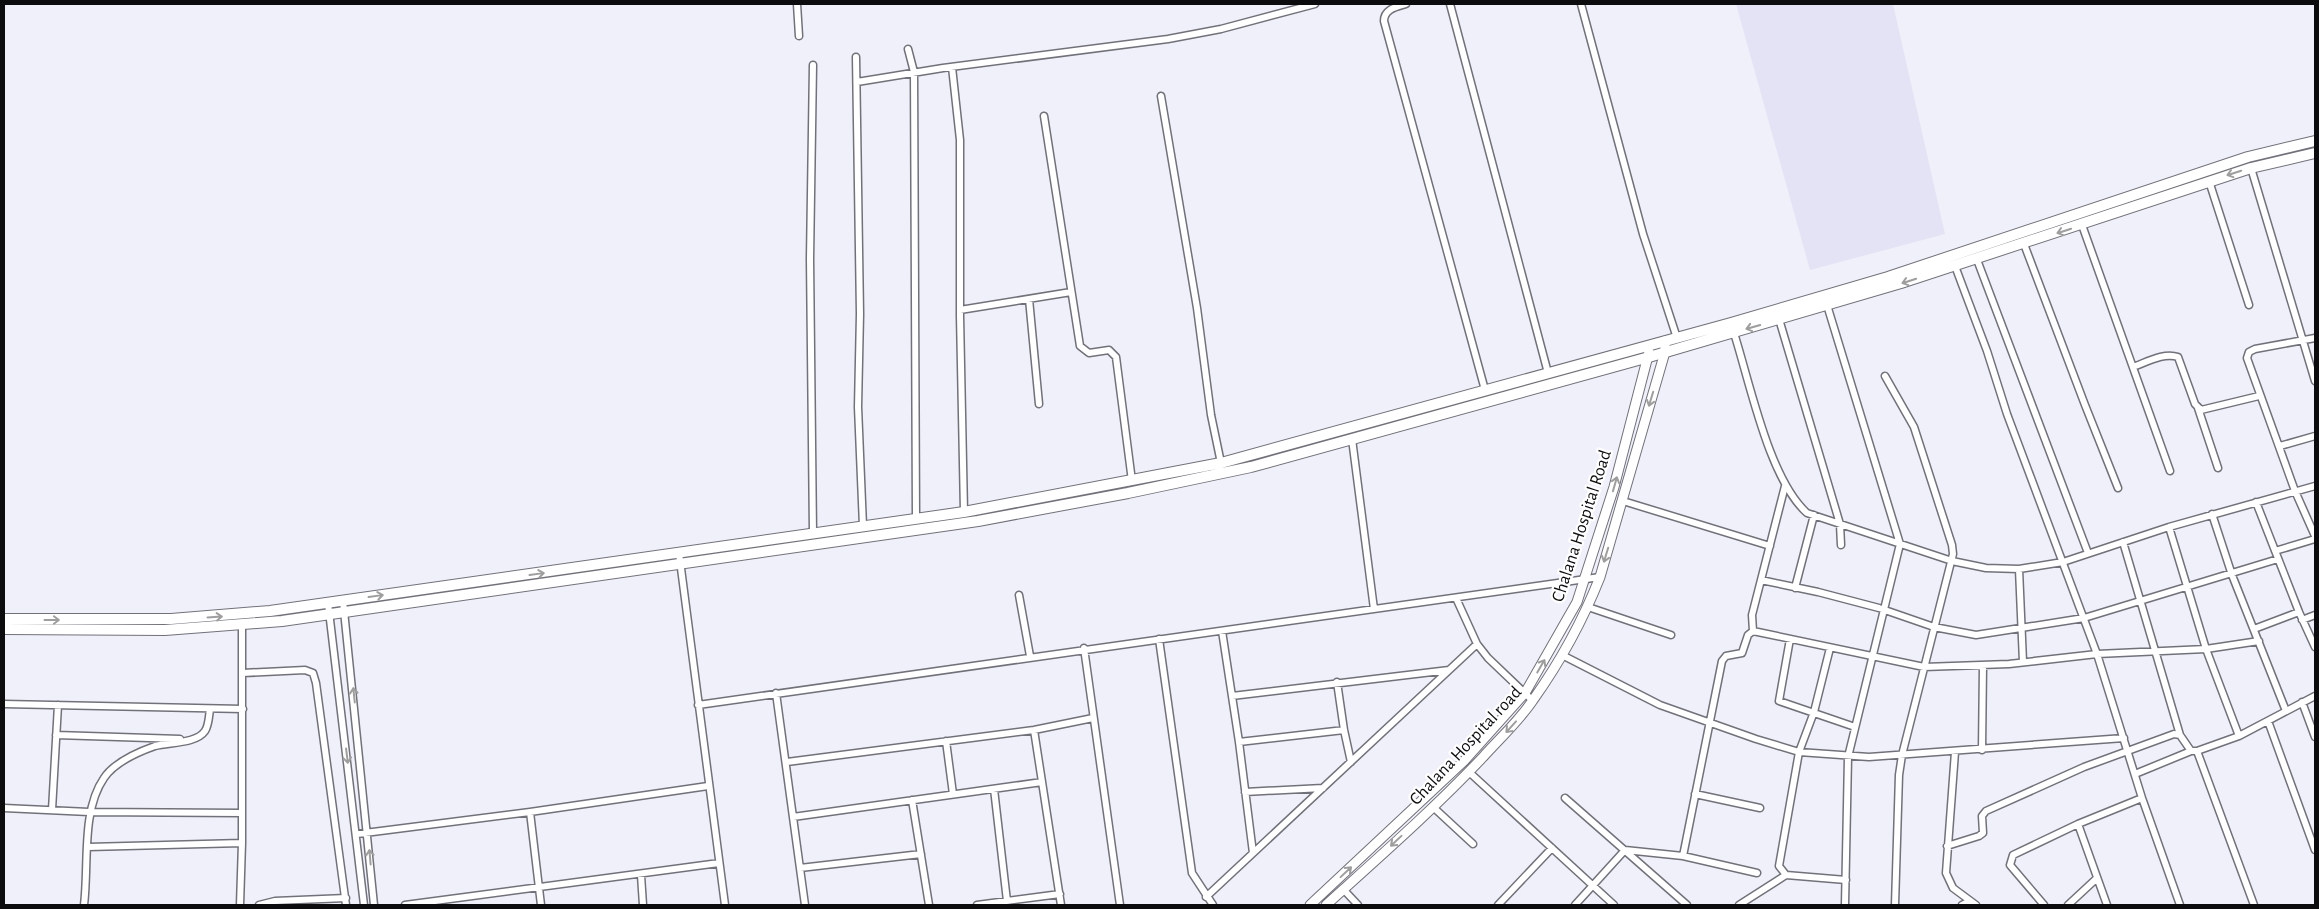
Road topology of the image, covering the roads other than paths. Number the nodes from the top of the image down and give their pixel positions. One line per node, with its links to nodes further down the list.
1 (797, 4): 6 (street)
2 (1315, 4): 10 (street)
3 (1406, 4): 42 (street)
4 (1450, 4): 39 (street)
5 (1581, 4): 31 (street)
6 (799, 36)
7 (908, 50): 11 (street)
8 (856, 57): 12 (street)
9 (813, 65): 66 (street)
10 (952, 67): 11 (street); 28 (street)
11 (914, 72): 12 (street); 62 (street)
12 (857, 82): 64 (street)
13 (1161, 96): 49 (street)
14 (1044, 116): 24 (street)
15 (2315, 142): 21 (main road)
16 (2315, 152): 17 (main road)
17 (2251, 168): 18 (main road, one-way to 18); 34 (street)
18 (2209, 182): 19 (main road); 27 (street)
19 (2082, 225): 20 (main road, one-way to 20); 38 (street)
20 (2024, 244): 22 (main road); 55 (street)
21 (1972, 249): 22 (street); 31 (main road)
22 (1976, 259): 23 (main road); 73 (street)
23 (1955, 266): 26 (main road, one-way to 26); 77 (street)
24 (1071, 292): 25 (street); 52 (street)
25 (1029, 299): 28 (street); 44 (street)
26 (1827, 306): 29 (main road); 69 (street)
27 (2249, 306)
28 (960, 310): 59 (street)
29 (1779, 319): 30 (main road, one-way to 30); 63 (street)
30 (1734, 333): 36 (main road); 53 (street)
31 (1677, 338): 33 (main road)
32 (2315, 338): 34 (street)
33 (1665, 341): 35 (main road); 36 (street, Chalana Hospital road)
34 (2303, 341): 41 (street); 43 (street)
35 (1649, 346): 37 (street, Chalana Hospital Road); 39 (main road)
36 (1665, 352): 37 (main road); 57 (street, Chalana Hospital road, one-way to 57)
37 (1649, 357): 47 (main road); 81 (street, Chalana Hospital Road, one-way to 37)
38 (2133, 367): 45 (street); 51 (street)
39 (1548, 373): 42 (main road)
40 (1885, 376): 76 (street)
41 (2315, 381)
42 (1485, 390): 49 (main road)
43 (2259, 396): 45 (street); 48 (street)
44 (1039, 404)
45 (2198, 408): 50 (street)
46 (2315, 436): 48 (street)
47 (1352, 439): 74 (main road); 91 (street)
48 (2280, 446): 56 (street)
49 (1221, 463): 52 (main road)
50 (2218, 468)
51 (2170, 471)
52 (1132, 481): 59 (main road)
53 (1785, 486): 61 (street); 71 (street)
54 (2315, 486): 56 (street)
55 (2118, 488)
56 (2295, 491): 58 (street); 67 (street)
57 (1623, 501): 71 (street); 80 (street, Chalana Hospital road, one-way to 80)
58 (2256, 502): 60 (street); 72 (street)
59 (964, 512): 62 (main road)
60 (2212, 514): 65 (street); 79 (street)
61 (1814, 515): 63 (street); 83 (street)
62 (916, 518): 64 (main road)
63 (1840, 524): 69 (street); 70 (street)
64 (863, 526): 66 (main road)
65 (2169, 527): 68 (street); 84 (street)
66 (813, 534): 74 (main road)
67 (2315, 537): 72 (street)
68 (2123, 542): 73 (street); 87 (street)
69 (1900, 544): 76 (street); 92 (street)
70 (1841, 545)
71 (1770, 546): 82 (street)
72 (2275, 551): 75 (street)
73 (2088, 553): 77 (street)
74 (680, 558): 89 (main road); 133 (street)
75 (2278, 559): 79 (street); 93 (street)
76 (1952, 561): 78 (street); 100 (street)
77 (2063, 562): 78 (street); 96 (street)
78 (2019, 569): 101 (street)
79 (2232, 575): 84 (street); 103 (street)
80 (1600, 577): 81 (street); 90 (street, Chalana Hospital road)
81 (1583, 580): 86 (street); 127 (street, Chalana Hospital Road, one-way to 81)
82 (1761, 580): 83 (street); 105 (street)
83 (1795, 588): 92 (street)
84 (2187, 588): 87 (street); 114 (street)
85 (1019, 595): 118 (street)
86 (1456, 598): 91 (street); 110 (street)
87 (2141, 602): 96 (street); 115 (street)
88 (328, 603): 89 (main road); 94 (street); 97 (main road, one-way to 88)
89 (344, 606): 94 (main road); 183 (street, one-way to 89)
90 (1588, 607): 106 (street); 117 (street, Chalana Hospital road)
91 (1374, 609): 104 (street)
92 (1883, 610): 100 (street); 119 (street)
93 (2299, 612): 98 (street); 103 (street)
94 (329, 614): 99 (main road); 184 (street, one-way to 184)
95 (2315, 615): 98 (street)
96 (2084, 618): 101 (street); 116 (street)
97 (4, 619)
98 (2302, 620): 111 (street)
99 (242, 625): 102 (main road); 124 (street)
100 (1934, 627): 101 (street); 122 (street)
101 (2020, 628): 120 (street)
102 (4, 629)
103 (2254, 629): 109 (street)
104 (1222, 631): 107 (street); 128 (street)
105 (1753, 631): 108 (street); 141 (street)
106 (1672, 635)
107 (1159, 639): 112 (street); 206 (street)
108 (1790, 640): 113 (street); 138 (street)
109 (2259, 641): 114 (street); 137 (street)
110 (1477, 644): 123 (street); 127 (street)
111 (2315, 647)
112 (1084, 648): 118 (street); 139 (street)
113 (1830, 648): 119 (street); 138 (street)
114 (2206, 649): 115 (street); 147 (street)
115 (2154, 652): 116 (street); 146 (street)
116 (2097, 654): 120 (street); 149 (street)
117 (1562, 655): 130 (street, Chalana Hospital road); 141 (street)
118 (1030, 656): 126 (street)
119 (1872, 658): 122 (street); 142 (street)
120 (2023, 662): 121 (street)
121 (1983, 665): 122 (street); 153 (street)
122 (1924, 667): 158 (street)
123 (1450, 670): 125 (street); 161 (street)
124 (243, 673): 136 (street); 209 (street)
125 (1337, 682): 128 (street); 144 (street)
126 (776, 693): 133 (street); 160 (street)
127 (1526, 694): 130 (street); 226 (street, Chalana Hospital Road, one-way to 127)
128 (1232, 696): 152 (street)
129 (2315, 696): 131 (street)
130 (1533, 700): 162 (street, Chalana Hospital road, one-way to 162)
131 (2302, 702): 137 (street); 148 (street)
132 (4, 704): 134 (street)
133 (698, 704): 165 (street)
134 (58, 705): 135 (street); 145 (street)
135 (210, 709): 136 (street); 150 (street)
136 (243, 709): 180 (street)
137 (2286, 711): 140 (street)
138 (1814, 712): 142 (street); 156 (street)
139 (1093, 718): 143 (street); 224 (street)
140 (2268, 721): 147 (street); 191 (street)
141 (1709, 723): 156 (street); 170 (street)
142 (1855, 727): 159 (street)
143 (1034, 730): 151 (street); 164 (street)
144 (1344, 730): 152 (street); 161 (street)
145 (56, 735): 150 (street); 177 (street)
146 (2180, 735): 154 (street); 155 (street)
147 (2239, 736): 155 (street)
148 (2315, 737)
149 (2124, 738): 153 (street); 154 (street)
150 (192, 739): 178 (street)
151 (946, 741): 160 (street); 169 (street)
152 (1239, 742): 168 (street)
153 (1982, 750): 157 (street)
154 (2128, 751): 163 (street); 187 (street)
155 (2194, 751): 163 (street); 242 (street)
156 (1799, 752): 159 (street); 199 (street)
157 (1955, 752): 158 (street); 187 (street)
158 (1902, 755): 159 (street); 235 (street)
159 (1848, 757): 201 (street)
160 (787, 762): 181 (street)
161 (1351, 762): 166 (street)
162 (1469, 772): 174 (street, Chalana Hospital road); 189 (street)
163 (2135, 774): 172 (street)
164 (1042, 782): 167 (street); 205 (street)
165 (708, 786): 179 (street); 195 (street)
166 (1323, 788): 168 (street); 192 (street)
167 (994, 789): 169 (street); 207 (street)
168 (1245, 792): 192 (street)
169 (953, 794): 173 (street)
170 (1695, 794): 176 (street); 194 (street)
171 (1565, 798): 190 (street)
172 (2142, 798): 182 (street); 241 (street)
173 (912, 800): 181 (street); 193 (street)
174 (1433, 807): 186 (street); 204 (street, Chalana Hospital road, one-way to 204)
175 (4, 808): 177 (street)
176 (1760, 808)
177 (52, 810): 178 (street)
178 (88, 812): 180 (street); 188 (street)
179 (530, 812): 183 (street); 203 (street)
180 (242, 813): 185 (street)
181 (793, 817): 196 (street)
182 (2078, 824): 200 (street); 238 (street)
183 (368, 832): 184 (street); 215 (street, one-way to 183)
184 (357, 834): 214 (street)
185 (242, 843): 188 (street); 212 (street)
186 (1473, 844)
187 (1947, 846): 208 (street)
188 (88, 847): 211 (street)
189 (1552, 848): 202 (street); 229 (street)
190 (1625, 850): 194 (street); 202 (street); 232 (street)
191 (2315, 850)
192 (1252, 853): 206 (street)
193 (921, 854): 196 (street); 221 (street)
194 (1683, 856): 197 (street)
195 (720, 863): 198 (street); 219 (street)
196 (800, 868): 220 (street)
197 (1757, 873)
198 (641, 875): 203 (street); 218 (street)
199 (1786, 875): 201 (street); 233 (street)
200 (2096, 879): 239 (street); 240 (street)
201 (1846, 880): 234 (street)
202 (1593, 886): 230 (street); 231 (street)
203 (538, 887): 210 (street); 217 (street)
204 (1343, 890): 227 (street, Chalana Hospital road); 228 (street)
205 (1060, 894): 207 (street); 223 (street)
206 (1206, 897): 225 (street)
207 (1007, 901): 222 (street)
208 (1970, 901): 236 (street); 237 (street)
209 (346, 902): 213 (street)
210 (453, 902): 216 (street)
211 (84, 905)
212 (240, 905)
213 (259, 905)
214 (364, 905)
215 (374, 905)
216 (406, 905)
217 (541, 905)
218 (643, 905)
219 (725, 905)
220 (805, 905)
221 (929, 905)
222 (977, 905)
223 (1061, 905)
224 (1120, 905)
225 (1211, 905)
226 (1310, 905)
227 (1326, 905)
228 (1358, 905)
229 (1498, 905)
230 (1575, 905)
231 (1614, 905)
232 (1687, 905)
233 (1739, 905)
234 (1845, 905)
235 (1895, 905)
236 (1962, 905)
237 (1976, 905)
238 (2044, 905)
239 (2068, 905)
240 (2107, 905)
241 (2180, 905)
242 (2254, 905)

